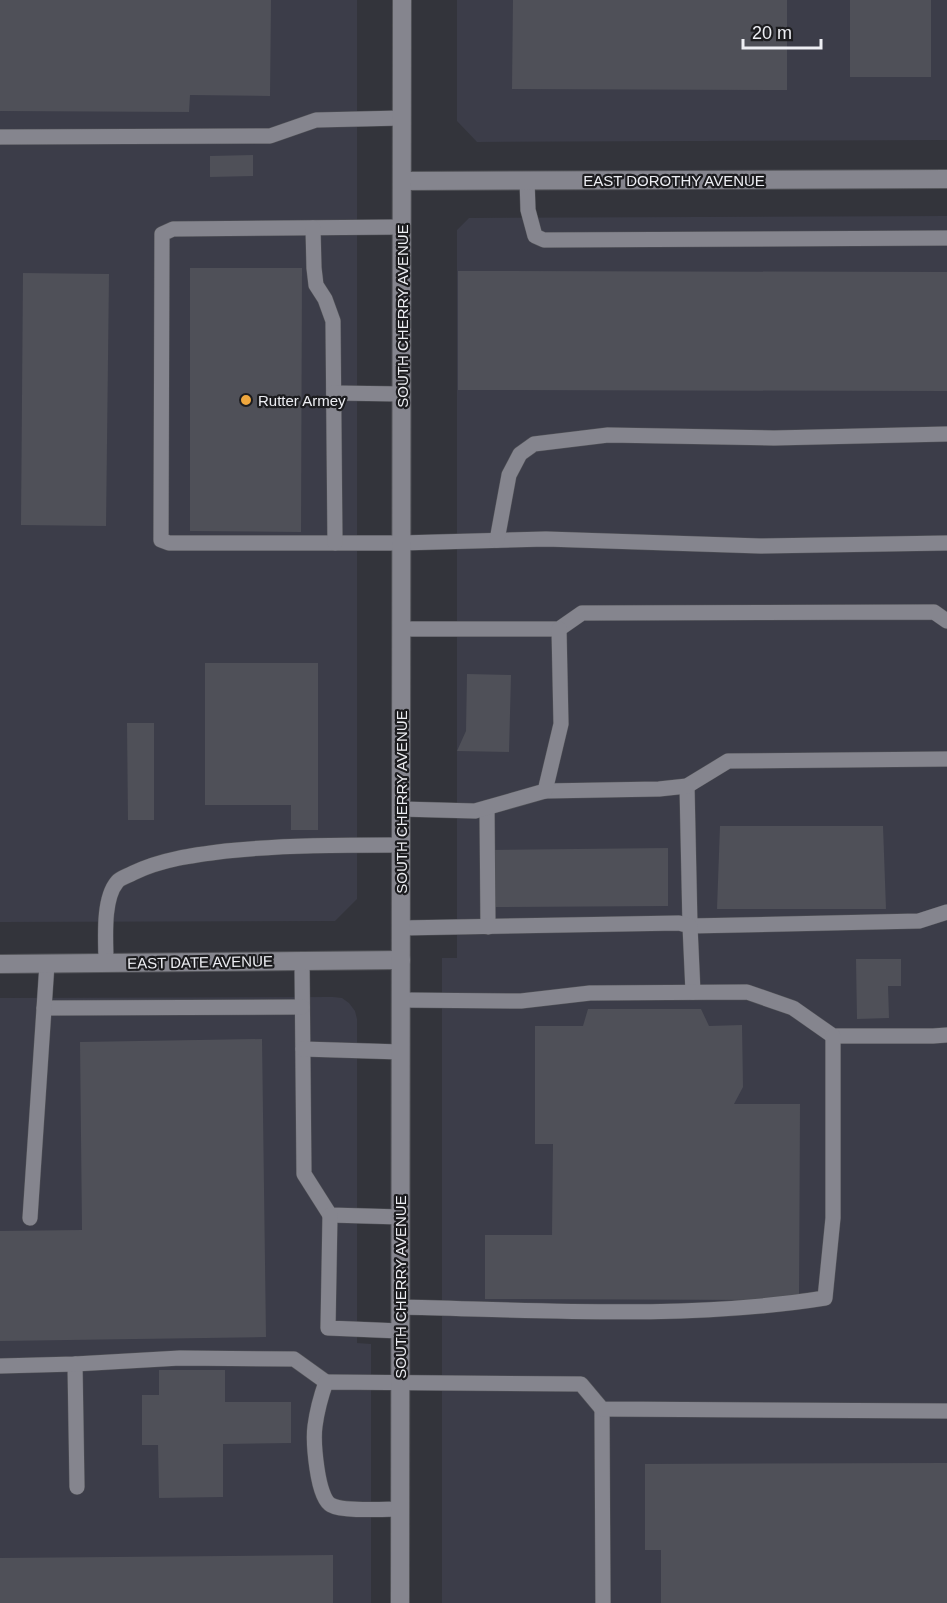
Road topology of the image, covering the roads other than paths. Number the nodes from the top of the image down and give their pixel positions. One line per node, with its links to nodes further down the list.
1 (402, 0): 2 (street, SOUTH CHERRY AVENUE)
2 (402, 118): 3 (lane); 6 (street, SOUTH CHERRY AVENUE)
3 (0, 137)
4 (947, 179): 5 (street, EAST DOROTHY AVENUE)
5 (526, 180): 6 (street, EAST DOROTHY AVENUE); 9 (lane)
6 (402, 181): 7 (street, SOUTH CHERRY AVENUE)
7 (402, 227): 8 (lane); 11 (street, SOUTH CHERRY AVENUE)
8 (313, 228): 10 (lane); 14 (lane)
9 (947, 238)
10 (334, 393): 11 (lane); 14 (lane)
11 (402, 394): 15 (street, SOUTH CHERRY AVENUE)
12 (947, 434): 13 (lane)
13 (497, 540): 15 (lane); 16 (lane)
14 (336, 543): 15 (lane)
15 (401, 543): 19 (street, SOUTH CHERRY AVENUE)
16 (947, 543)
17 (947, 621): 18 (lane)
18 (559, 628): 19 (lane); 22 (lane)
19 (401, 629): 24 (street, SOUTH CHERRY AVENUE)
20 (947, 759): 21 (lane)
21 (687, 786): 22 (lane); 27 (lane)
22 (545, 791): 23 (lane)
23 (487, 808): 24 (lane); 28 (lane)
24 (401, 809): 25 (street, SOUTH CHERRY AVENUE)
25 (401, 845): 29 (street, SOUTH CHERRY AVENUE); 32 (lane)
26 (947, 912): 27 (lane)
27 (690, 926): 28 (lane); 35 (lane)
28 (488, 927): 29 (lane)
29 (401, 928): 30 (street, SOUTH CHERRY AVENUE)
30 (401, 960): 31 (street, EAST DATE AVENUE); 36 (street, SOUTH CHERRY AVENUE)
31 (302, 961): 32 (street, EAST DATE AVENUE); 37 (lane)
32 (106, 963): 34 (street, EAST DATE AVENUE)
33 (0, 964): 34 (street, EAST DATE AVENUE)
34 (47, 964): 38 (lane)
35 (693, 992): 36 (lane); 40 (lane)
36 (401, 1000): 42 (street, SOUTH CHERRY AVENUE)
37 (302, 1007): 38 (lane); 41 (lane)
38 (44, 1008): 45 (lane)
39 (947, 1035): 40 (lane)
40 (833, 1036): 46 (lane)
41 (303, 1049): 42 (lane); 43 (lane)
42 (400, 1052): 44 (street, SOUTH CHERRY AVENUE)
43 (330, 1215): 44 (lane); 47 (lane)
44 (400, 1217): 46 (street, SOUTH CHERRY AVENUE)
45 (30, 1218)
46 (400, 1307): 47 (street, SOUTH CHERRY AVENUE)
47 (400, 1331): 51 (street, SOUTH CHERRY AVENUE)
48 (75, 1364): 49 (lane); 50 (lane); 54 (lane)
49 (0, 1366)
50 (326, 1382): 51 (lane); 55 (lane)
51 (400, 1382): 52 (lane); 55 (street, SOUTH CHERRY AVENUE)
52 (602, 1408): 53 (lane); 57 (lane)
53 (947, 1411)
54 (77, 1487)
55 (400, 1509): 56 (street, SOUTH CHERRY AVENUE)
56 (400, 1603)
57 (603, 1603)

